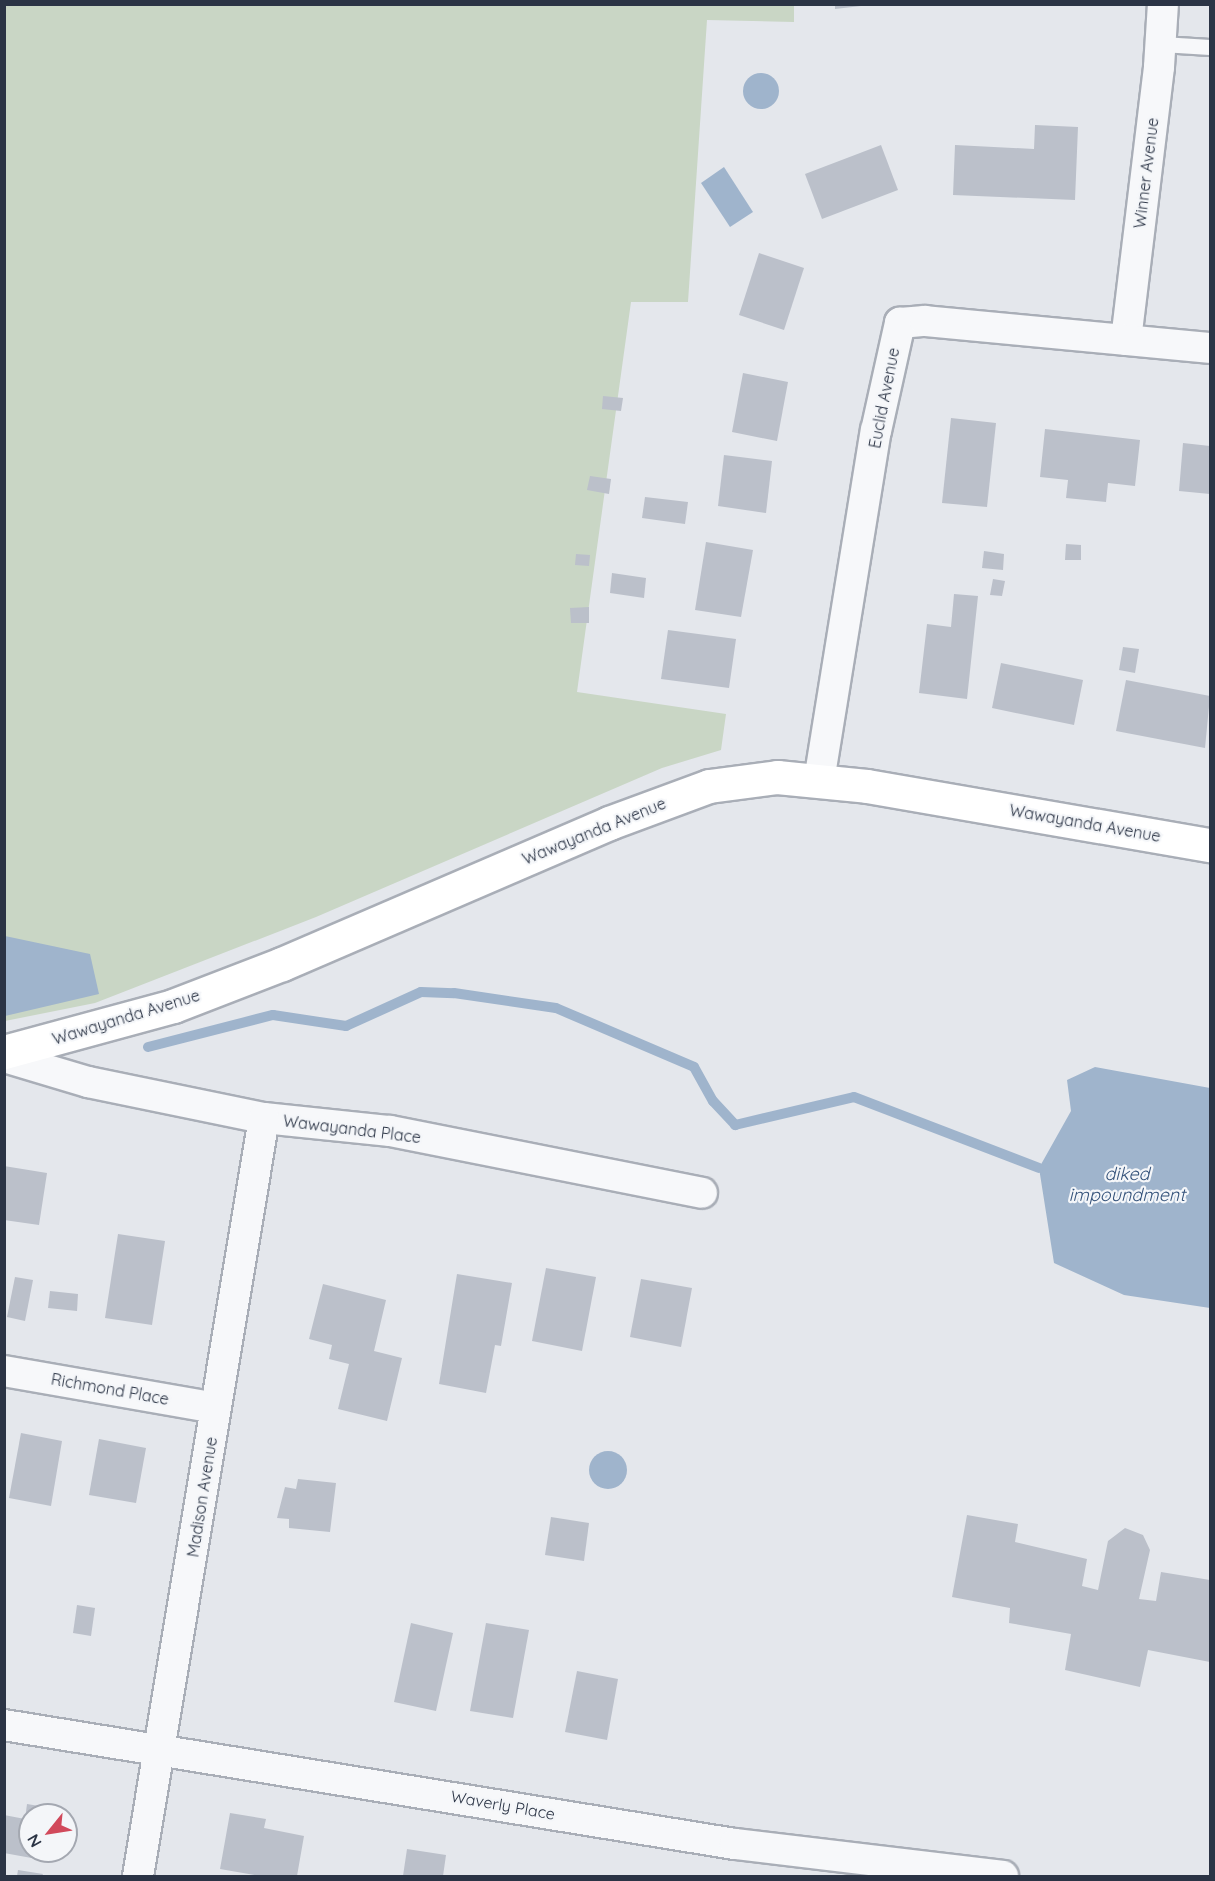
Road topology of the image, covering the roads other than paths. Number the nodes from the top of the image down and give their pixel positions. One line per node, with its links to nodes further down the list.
1 (1163, 4): 2 (street, Winner Avenue)
2 (1161, 44): 3 (lane); 4 (street, Winner Avenue)
3 (1210, 48)
4 (1126, 340): 5 (street, Euclid Avenue); 6 (street, Euclid Avenue)
5 (1210, 348)
6 (819, 781): 7 (street, Wawayanda Avenue); 8 (street, Wawayanda Avenue)
7 (1210, 845)
8 (4, 1052)
9 (4, 1057): 10 (street, Wawayanda Place)
10 (264, 1118): 11 (street, Wawayanda Place); 13 (street, Madison Avenue)
11 (702, 1193)
12 (4, 1371): 13 (street, Richmond Place)
13 (215, 1408): 15 (street, Madison Avenue)
14 (4, 1725): 15 (street, Waverly Place)
15 (161, 1748): 16 (street, Madison Avenue); 17 (street, Waverly Place)
16 (138, 1876)
17 (1003, 1876)

